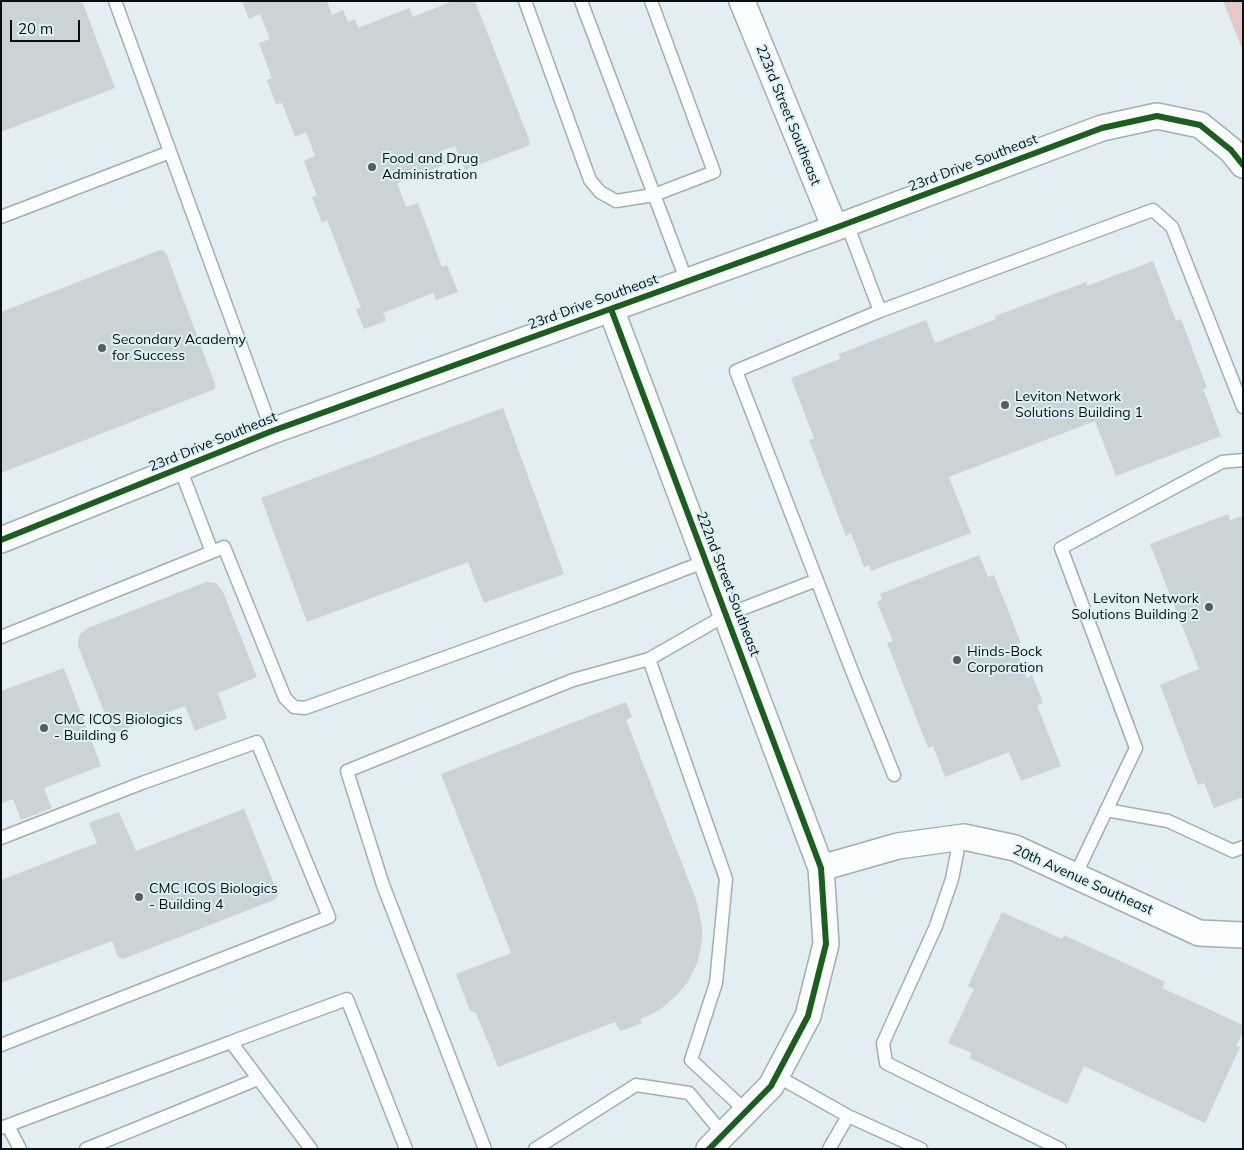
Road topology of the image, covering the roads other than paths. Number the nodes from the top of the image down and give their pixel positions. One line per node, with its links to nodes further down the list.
1 (115, 1): 6 (lane)
2 (525, 1): 8 (lane)
3 (581, 1): 8 (lane)
4 (651, 1): 8 (lane)
5 (742, 1): 10 (street, 223rd Street Southeast)
6 (170, 152): 9 (lane); 15 (lane)
7 (1243, 166): 10 (street, 23rd Drive Southeast)
8 (654, 195): 11 (lane)
9 (1, 217)
10 (841, 226): 11 (street, 23rd Drive Southeast); 13 (lane)
11 (687, 282): 12 (street, 23rd Drive Southeast)
12 (611, 309): 15 (street, 23rd Drive Southeast); 20 (street, 222nd Street Southeast)
13 (880, 311): 14 (lane); 21 (lane)
14 (1243, 407)
15 (272, 431): 17 (street, 23rd Drive Southeast)
16 (1243, 460): 26 (lane)
17 (180, 468): 18 (street, 23rd Drive Southeast); 19 (lane)
18 (1, 540)
19 (212, 552): 20 (lane); 23 (lane)
20 (706, 561): 22 (street, 222nd Street Southeast)
21 (817, 580): 22 (lane); 25 (lane)
22 (726, 614): 24 (lane); 30 (street, 222nd Street Southeast)
23 (1, 637)
24 (649, 659): 37 (lane); 45 (lane)
25 (894, 775)
26 (1106, 810): 29 (lane); 31 (lane)
27 (1, 838): 34 (lane)
28 (960, 838): 30 (street, 20th Avenue Southeast); 31 (street, 20th Avenue Southeast); 49 (lane)
29 (1243, 847)
30 (821, 868): 35 (street)
31 (1075, 876): 32 (street, 20th Avenue Southeast)
32 (1243, 935)
33 (231, 1042): 36 (lane); 39 (lane); 44 (lane)
34 (1, 1045)
35 (777, 1076): 37 (street); 38 (lane)
36 (258, 1078): 42 (lane); 43 (lane)
37 (746, 1111): 40 (street)
38 (848, 1116): 47 (lane); 48 (lane)
39 (5, 1127): 41 (lane)
40 (716, 1141): 46 (lane)
41 (20, 1149)
42 (86, 1149)
43 (311, 1149)
44 (406, 1149)
45 (485, 1149)
46 (535, 1149)
47 (829, 1149)
48 (921, 1149)
49 (1060, 1149)

